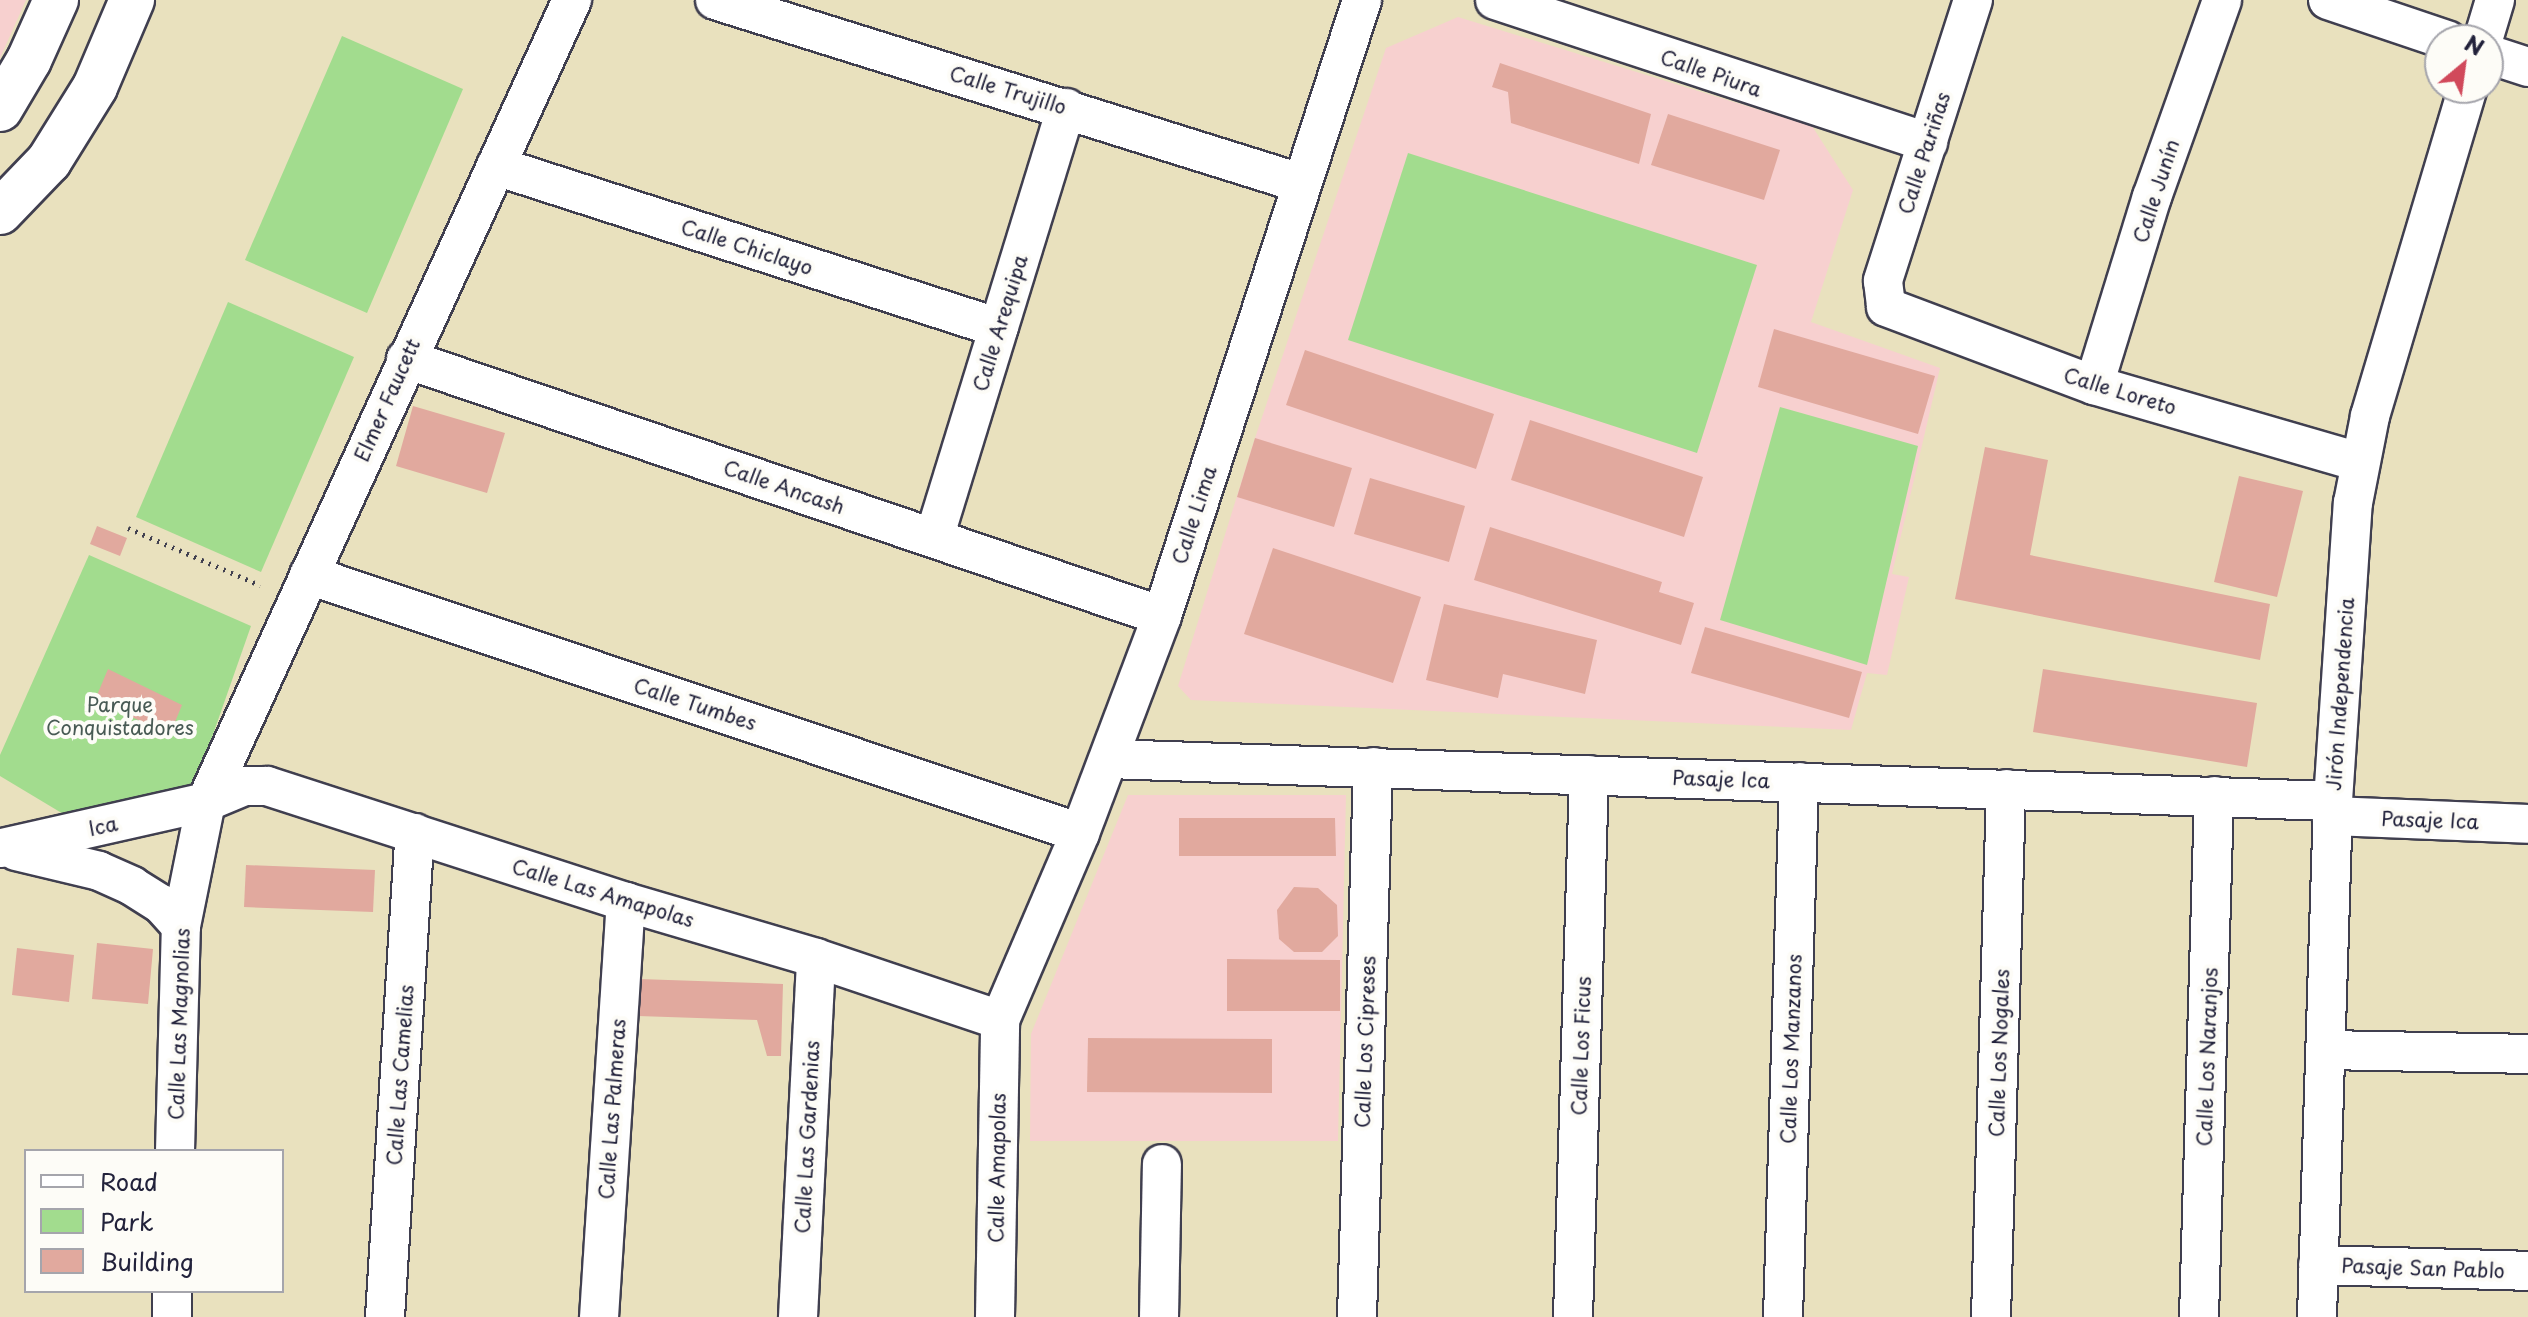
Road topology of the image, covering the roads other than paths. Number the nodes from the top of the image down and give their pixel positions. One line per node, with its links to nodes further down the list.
1 (56, 0): 17 (main road)
2 (132, 0): 21 (main road)
3 (572, 0): 19 (street, Elmer Faucett)
4 (715, 0): 16 (street, Calle Trujillo)
5 (1362, 0): 20 (street, Calle Lima)
6 (1495, 0): 18 (street, Calle Piura)
7 (1973, 0): 18 (street, Calle Pariñas)
8 (2222, 0): 25 (street, Calle Junín)
9 (2328, 0): 12 (street)
10 (2495, 0): 11 (street)
11 (2488, 24)
12 (2424, 32)
13 (2504, 59): 14 (street)
14 (2528, 67)
15 (2463, 104): 26 (street, Jirón Independencia)
16 (1066, 108): 20 (street, Calle Trujillo); 23 (street, Calle Arequipa)
17 (0, 109)
18 (1928, 142): 22 (street, Calle Pariñas)
19 (496, 166): 23 (street, Calle Chiclayo); 24 (street, Elmer Faucett)
20 (1300, 183): 29 (street, Calle Lima)
21 (0, 212)
22 (1886, 307): 25 (street, Calle Loreto)
23 (999, 328): 27 (street, Calle Arequipa)
24 (406, 359): 27 (street, Calle Ancash); 28 (street, Elmer Faucett)
25 (2094, 385): 26 (street, Calle Loreto)
26 (2359, 462): 37 (street, Jirón Independencia)
27 (934, 538): 29 (street, Calle Ancash)
28 (303, 588): 36 (street, Elmer Faucett); 40 (street, Calle Tumbes)
29 (1162, 616): 30 (street, Calle Lima)
30 (1109, 759): 31 (street, Pasaje Ica); 40 (street, Calle Lima)
31 (1373, 767): 32 (street, Pasaje Ica); 59 (street, Calle Los Cipreses)
32 (1589, 775): 33 (street, Pasaje Ica); 60 (street, Calle Los Ficus)
33 (1799, 782): 34 (street, Pasaje Ica); 61 (street, Calle Los Manzanos)
34 (2006, 789): 35 (street, Pasaje Ica); 62 (street, Calle Los Nogales)
35 (2214, 796): 37 (street, Pasaje Ica); 63 (street, Calle Los Naranjos)
36 (206, 802): 39 (street, Calle Las Amapolas); 41 (street, Ica); 43 (street, Calle Las Magnolias)
37 (2333, 808): 38 (street, Pasaje Ica); 46 (street, Jirón Independencia)
38 (2528, 824)
39 (415, 833): 42 (street, Calle Las Amapolas); 54 (street, Calle Las Camelias)
40 (1080, 833): 45 (street, Calle Lima)
41 (1, 848): 43 (street)
42 (626, 902): 44 (street, Calle Las Amapolas); 55 (street, Calle Las Palmeras)
43 (181, 926): 48 (street, Calle Las Magnolias)
44 (816, 958): 45 (street, Calle Las Amapolas); 56 (street, Calle Las Gardenias)
45 (1000, 1020): 57 (street, Calle Amapolas)
46 (2325, 1050): 47 (street); 50 (street, Jirón Independencia)
47 (2528, 1054)
48 (175, 1149)
49 (1162, 1164): 58 (street)
50 (2318, 1265): 51 (street, Pasaje San Pablo); 64 (street, Jirón Independencia)
51 (2528, 1271)
52 (172, 1293): 53 (street)
53 (172, 1317)
54 (385, 1317)
55 (599, 1317)
56 (798, 1317)
57 (995, 1317)
58 (1159, 1317)
59 (1357, 1317)
60 (1573, 1317)
61 (1783, 1317)
62 (1991, 1317)
63 (2199, 1317)
64 (2317, 1317)

